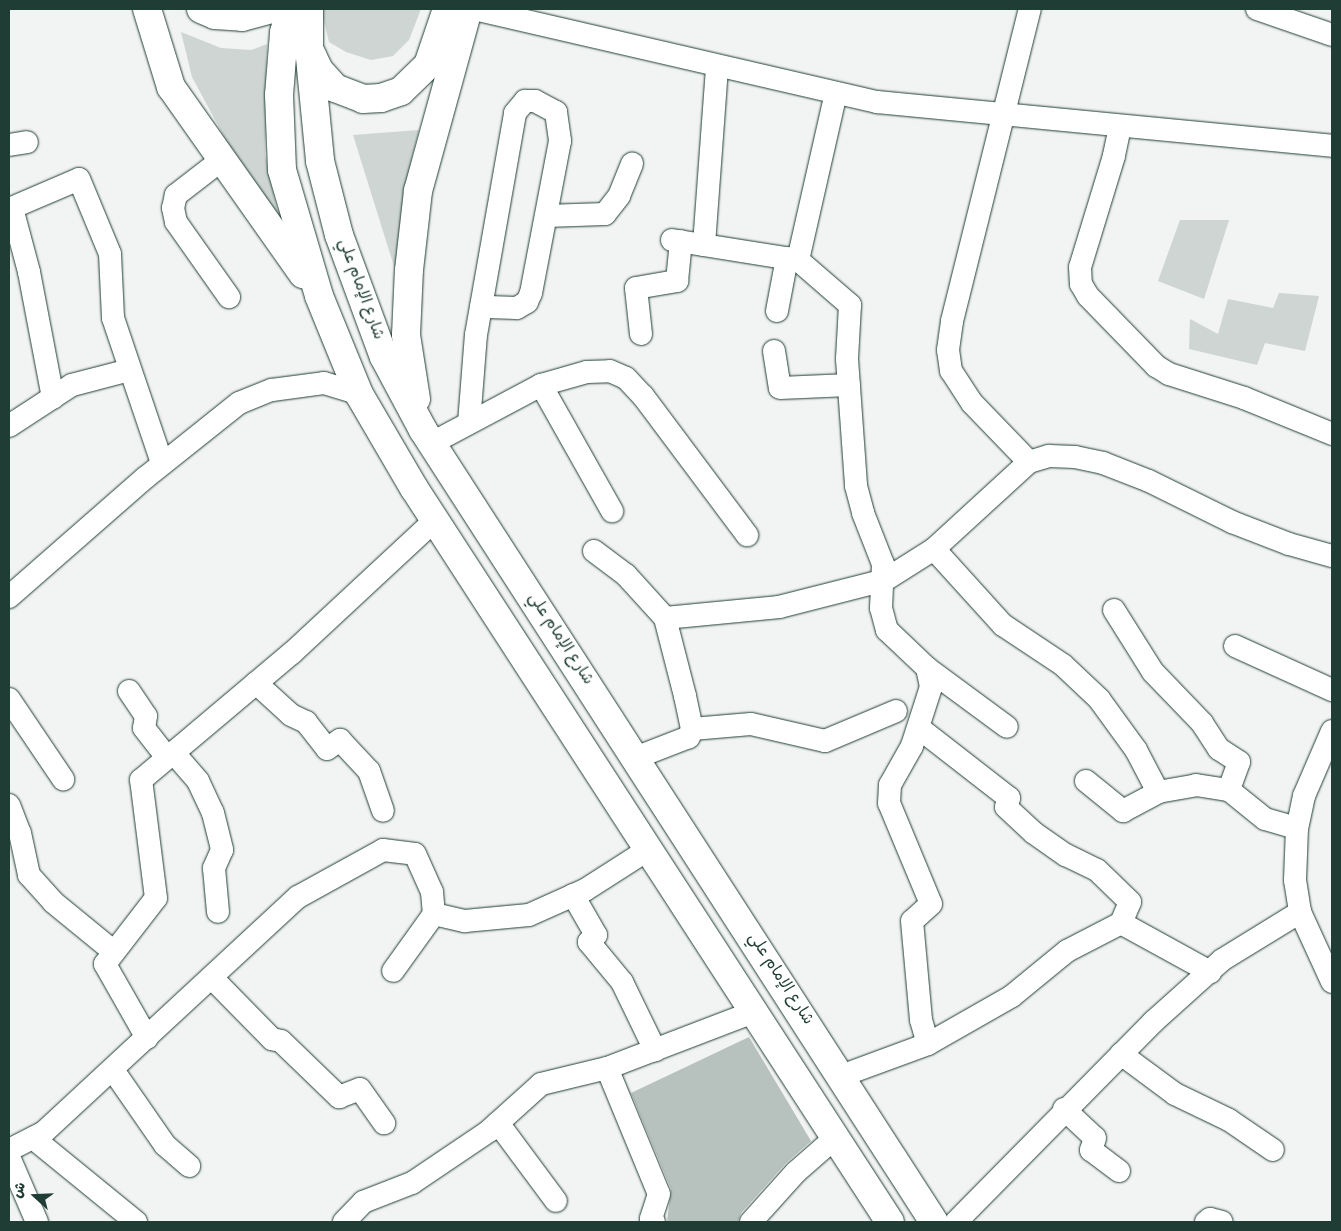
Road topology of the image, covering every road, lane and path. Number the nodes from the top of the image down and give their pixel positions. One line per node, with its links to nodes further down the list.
1 (147, 9): 19 (main road)
2 (201, 9): 3 (main road)
3 (272, 9)
4 (290, 9): 25 (main road)
5 (309, 9): 13 (main road, شارع الإمام علي)
6 (448, 9): 13 (main road)
7 (468, 9): 39 (main road)
8 (474, 9): 11 (street)
9 (1030, 9): 16 (street)
10 (1257, 9): 12 (street)
11 (537, 16): 14 (street)
12 (1332, 35)
13 (309, 48): 39 (main road, شارع الإمام علي)
14 (717, 67): 15 (street); 23 (street)
15 (836, 93): 16 (street); 24 (street)
16 (1005, 116): 17 (street); 40 (street)
17 (1120, 127): 18 (street); 38 (street)
18 (1332, 146)
19 (220, 161): 25 (main road); 26 (street)
20 (632, 163): 22 (street)
21 (10, 208): 31 (street); 35 (street)
22 (546, 216): 27 (street); 27 (street)
23 (704, 245): 24 (street); 29 (street)
24 (793, 259): 28 (street); 32 (street)
25 (319, 296): 34 (main road)
26 (229, 297)
27 (481, 307): 36 (street)
28 (777, 311)
29 (641, 334)
30 (774, 351): 32 (street)
31 (129, 370): 35 (street); 41 (street)
32 (848, 385): 49 (street)
33 (541, 386): 36 (street); 43 (street); 45 (street)
34 (359, 394): 41 (street); 42 (main road)
35 (53, 398): 37 (street)
36 (469, 423): 39 (street)
37 (9, 426)
38 (1332, 434)
39 (427, 436): 42 (main road); 65 (main road, شارع الإمام علي)
40 (1029, 462): 46 (street); 48 (street)
41 (162, 463): 50 (street)
42 (399, 463): 44 (main road)
43 (612, 511)
44 (435, 520): 55 (street); 73 (main road)
45 (748, 535)
46 (934, 550): 49 (street); 69 (street)
47 (594, 551): 52 (street)
48 (1332, 556)
49 (885, 580): 52 (street); 54 (street)
50 (9, 597)
51 (1114, 610): 68 (street)
52 (665, 618): 62 (street)
53 (1235, 646): 56 (street)
54 (927, 668): 60 (street); 61 (street)
55 (256, 683): 64 (street); 71 (street)
56 (1332, 690)
57 (129, 691): 64 (street)
58 (9, 699): 66 (street)
59 (896, 712): 62 (street)
60 (1008, 727)
61 (919, 728): 78 (street); 86 (street)
62 (692, 729): 65 (street)
63 (1332, 731): 72 (street)
64 (170, 755): 75 (street); 79 (street)
65 (635, 758): 91 (main road, شارع الإمام علي)
66 (63, 779)
67 (1086, 781): 69 (street)
68 (1229, 790): 69 (street); 72 (street)
69 (1158, 792)
70 (9, 805): 79 (street)
71 (383, 811)
72 (1297, 828): 76 (street)
73 (649, 849): 74 (street); 84 (main road)
74 (573, 896): 77 (street); 87 (street)
75 (218, 912)
76 (1300, 912): 81 (street); 83 (street)
77 (434, 914): 80 (street); 82 (street)
78 (1121, 923): 81 (street); 86 (street)
79 (113, 950): 85 (street)
80 (393, 972)
81 (1210, 972): 88 (street)
82 (212, 978): 85 (street); 93 (street)
83 (1332, 982)
84 (754, 1012): 87 (street); 96 (main road)
85 (147, 1038): 90 (street)
86 (928, 1044): 91 (street)
87 (655, 1050): 89 (street)
88 (1121, 1054): 92 (street); 98 (street)
89 (607, 1068): 94 (street); 107 (street)
90 (113, 1070): 95 (street); 100 (street)
91 (841, 1076): 110 (main road, شارع الإمام علي)
92 (1064, 1109): 101 (street); 111 (street)
93 (384, 1123)
94 (498, 1123): 103 (street); 106 (street)
95 (33, 1138): 97 (street); 105 (street)
96 (835, 1138): 108 (street); 109 (main road)
97 (9, 1150)
98 (1273, 1150)
99 (9, 1157): 102 (street)
100 (189, 1166)
101 (1119, 1171)
102 (14, 1183): 104 (street)
103 (556, 1201)
104 (37, 1222)
105 (136, 1222)
106 (344, 1222)
107 (654, 1222)
108 (751, 1222)
109 (890, 1222)
110 (934, 1222)
111 (956, 1222)
112 (1206, 1222): 113 (street)
113 (1222, 1222)

